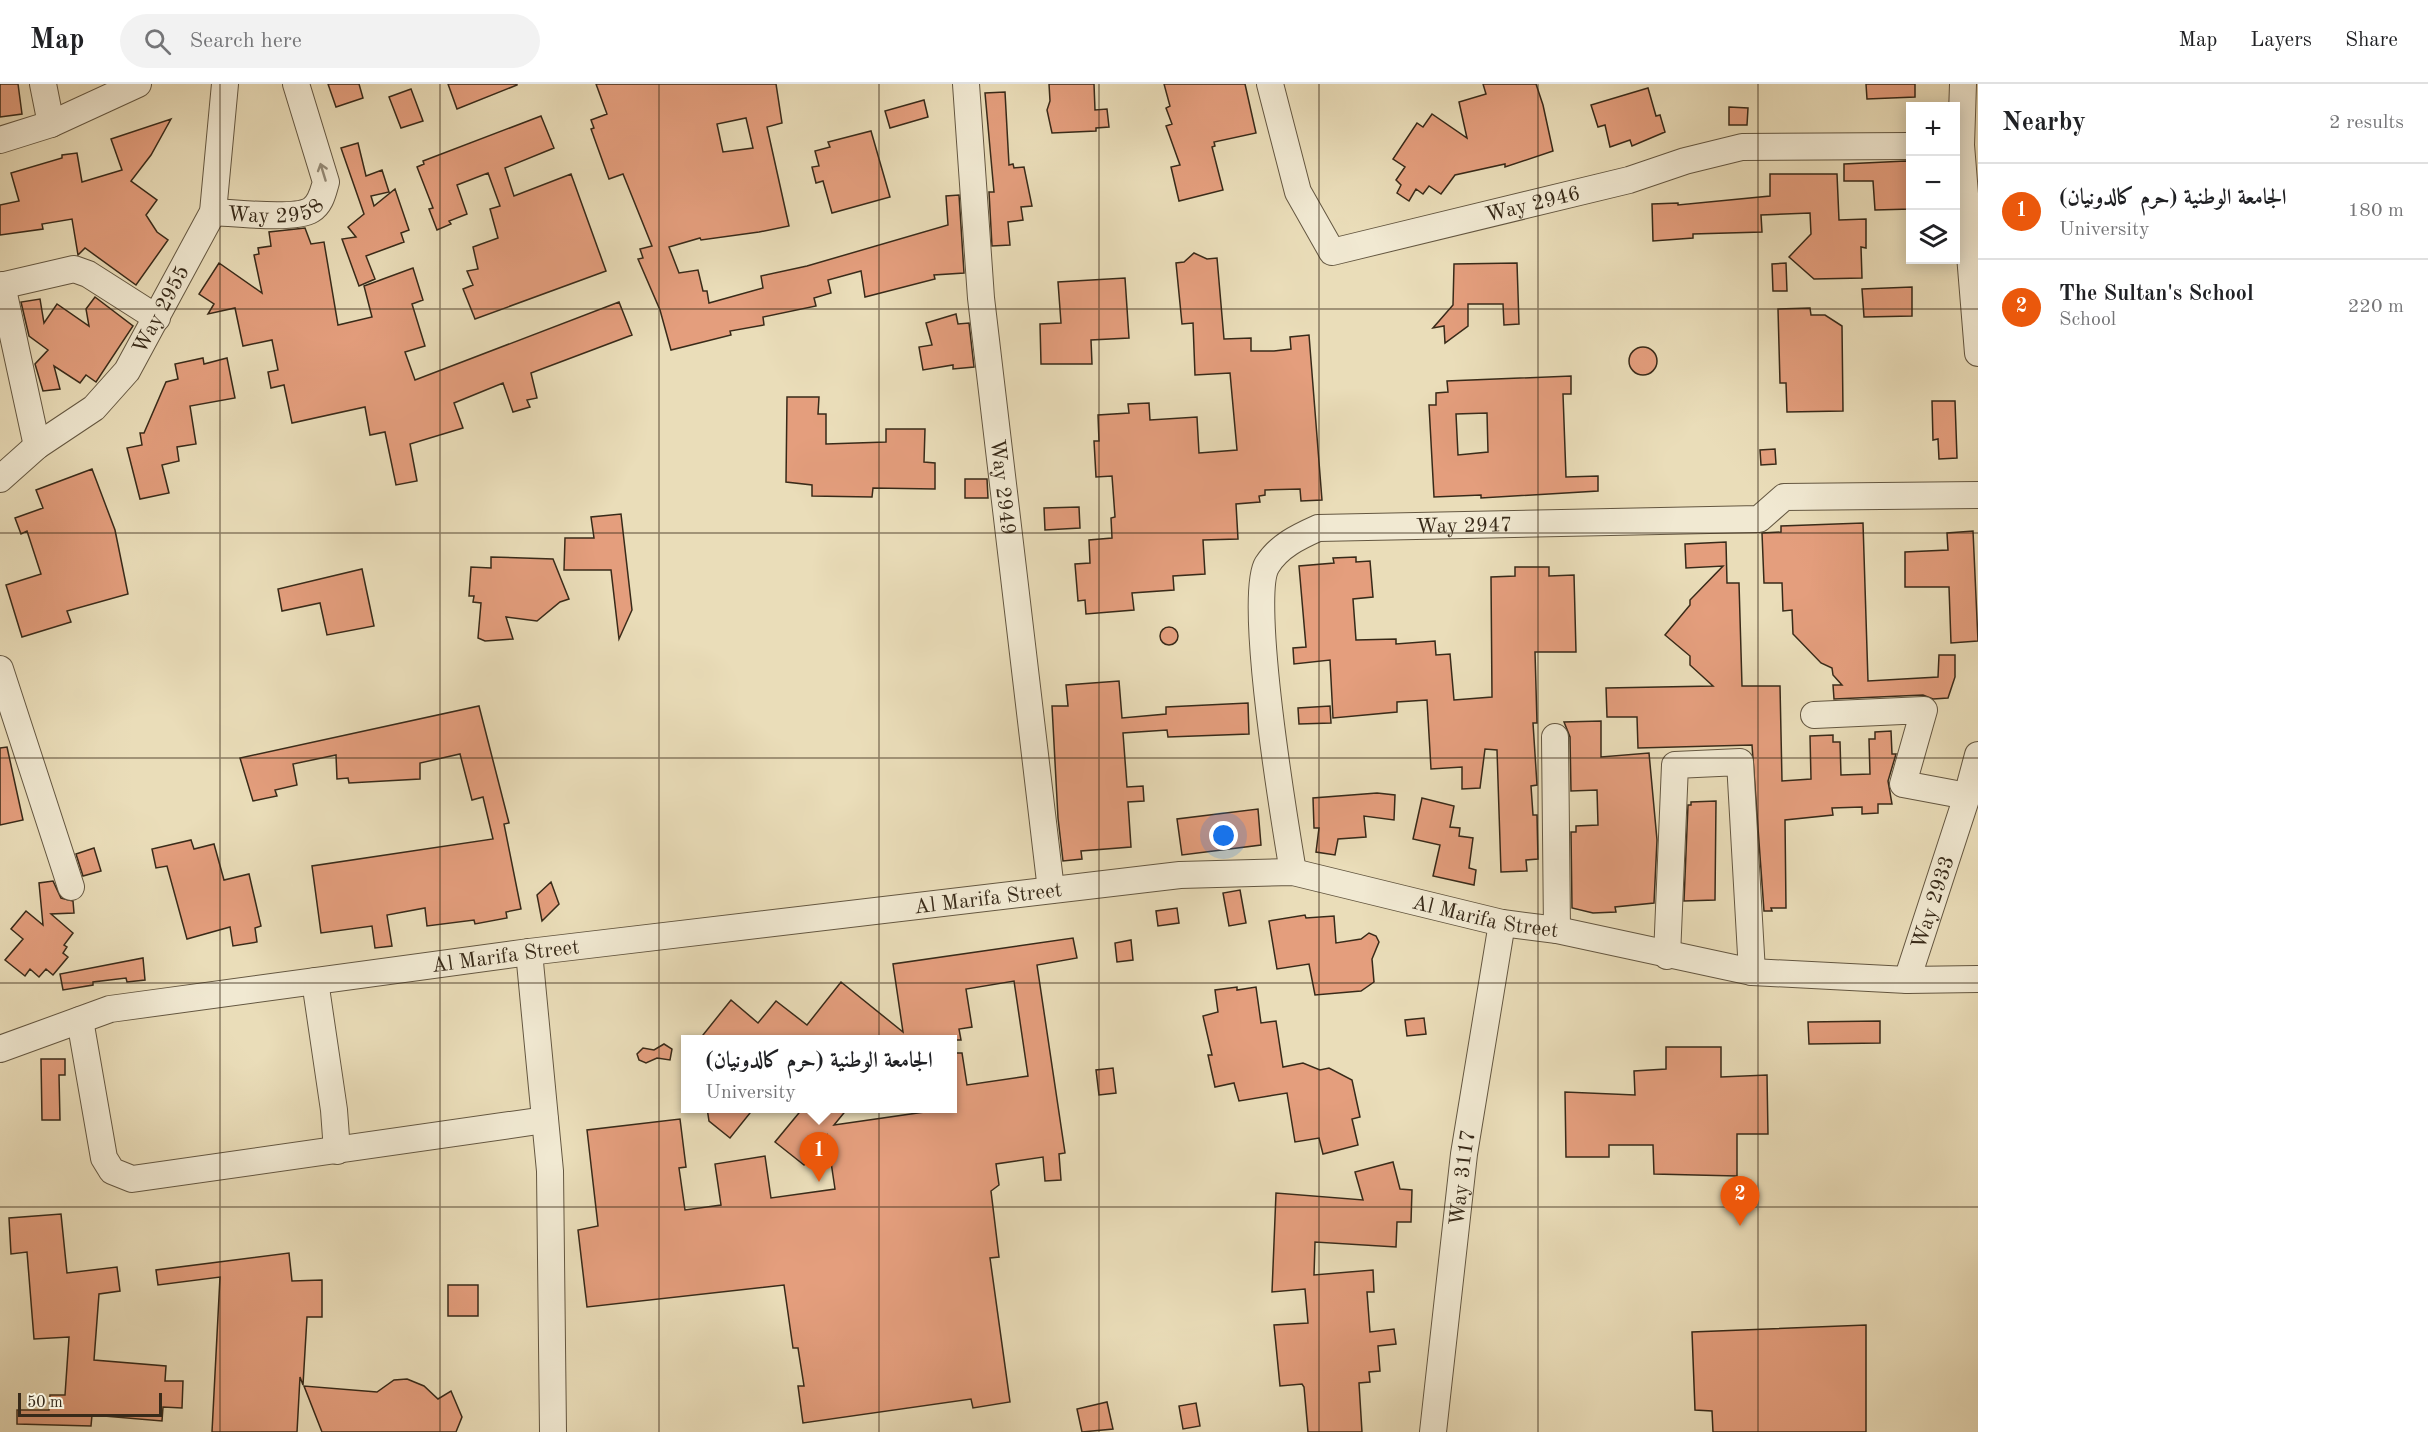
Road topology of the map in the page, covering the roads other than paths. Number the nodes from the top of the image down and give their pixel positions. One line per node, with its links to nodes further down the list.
1 (43, 84): 9 (street)
2 (138, 84): 9 (street)
3 (225, 84): 13 (street, Way 2955)
4 (296, 84): 13 (street, Way 2958, one-way to 4)
5 (966, 84): 28 (street, Way 2949)
6 (1270, 84): 11 (street, Way 2946)
7 (1963, 84): 8 (street)
8 (1960, 121)
9 (51, 124): 10 (street)
10 (0, 140)
11 (1906, 146)
12 (1959, 156): 16 (street)
13 (213, 212): 15 (street, Way 2955)
14 (1, 285): 15 (street); 17 (street)
15 (158, 318): 17 (street, Way 2955)
16 (1978, 353)
17 (37, 446): 18 (street, Way 2955)
18 (0, 479)
19 (1978, 495): 26 (street, Way 2947)
20 (0, 669): 22 (street)
21 (1814, 715): 25 (street)
22 (9, 725): 27 (street)
23 (1555, 737): 30 (street)
24 (1978, 755): 25 (street, Way 2933)
25 (1967, 796): 35 (street, Way 2933)
26 (1293, 872): 28 (street, Al Marifa Street); 29 (street, Al Marifa Street)
27 (71, 887)
28 (1051, 890): 31 (street, Al Marifa Street)
29 (1502, 923): 30 (street, Al Marifa Street); 42 (street, Way 3117)
30 (1557, 930): 32 (street, Al Marifa Street)
31 (529, 952): 36 (street, Al Marifa Street); 39 (street)
32 (1667, 956): 33 (street, Al Marifa Street); 33 (street)
33 (1752, 972): 35 (street, Al Marifa Street)
34 (1978, 979): 35 (street, Al Marifa Street)
35 (1907, 980)
36 (315, 981): 37 (street, Al Marifa Street); 40 (street)
37 (81, 1020): 38 (street, Al Marifa Street); 40 (street)
38 (0, 1049)
39 (545, 1120): 40 (street); 41 (street)
40 (338, 1151)
41 (553, 1432)
42 (1433, 1432)

